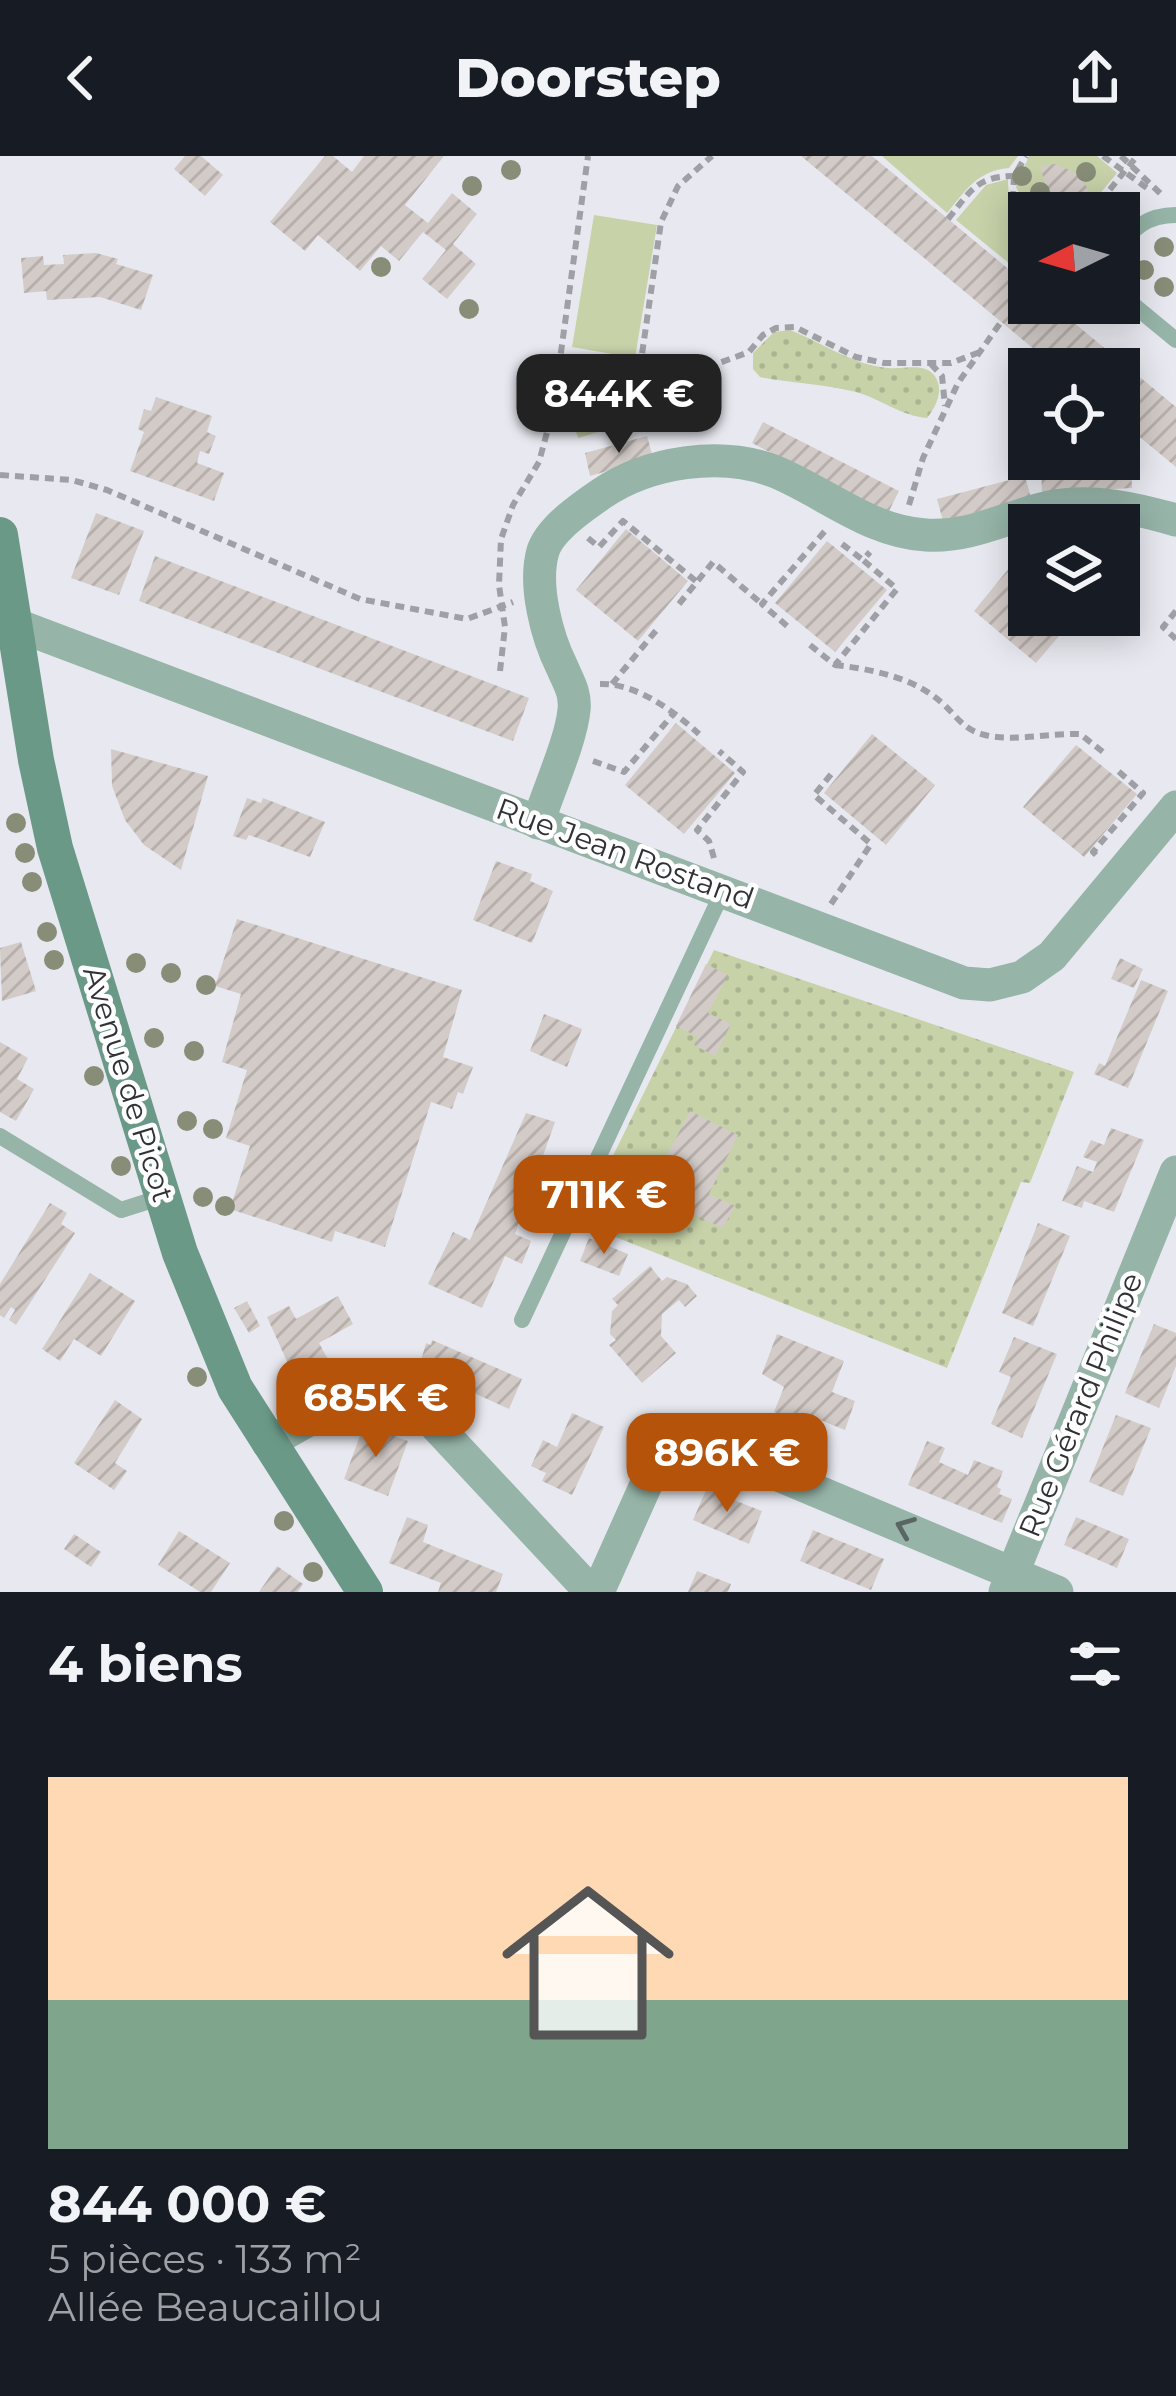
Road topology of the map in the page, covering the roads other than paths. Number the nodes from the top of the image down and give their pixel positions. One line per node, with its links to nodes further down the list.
1 (1171, 207): 2 (lane)
2 (1140, 227)
3 (1140, 310): 4 (lane)
4 (1176, 340)
5 (1176, 520): 9 (street)
6 (0, 535): 7 (street, Avenue de Picot)
7 (14, 624): 9 (street, Rue Jean Rostand); 13 (street, Avenue de Picot)
8 (1176, 806): 10 (street, Rue Jean Rostand)
9 (538, 823): 10 (street, Rue Jean Rostand)
10 (716, 887): 14 (lane)
11 (0, 1136): 13 (lane)
12 (1176, 1172): 16 (street, Rue Gérard Philipe)
13 (163, 1197): 15 (street, Avenue de Picot)
14 (522, 1320)
15 (268, 1443): 17 (street, Avenue de Picot); 18 (street)
16 (1009, 1581): 18 (street, one-way to 18); 19 (street)
17 (365, 1592)
18 (594, 1592)
19 (1057, 1592)

